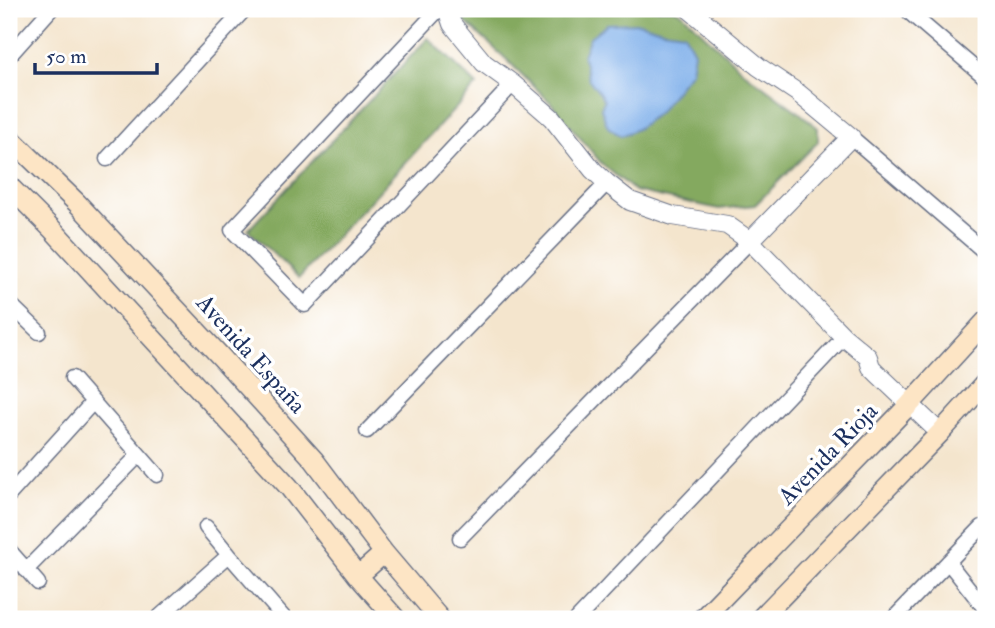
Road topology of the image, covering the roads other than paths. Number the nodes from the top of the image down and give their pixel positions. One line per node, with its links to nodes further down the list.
1 (51, 9): 7 (street)
2 (245, 9): 12 (street)
3 (439, 9): 9 (street)
4 (447, 9): 9 (street)
5 (689, 9): 11 (street)
6 (910, 13): 8 (street)
7 (9, 56)
8 (986, 78)
9 (513, 84): 13 (street)
10 (9, 137): 34 (main road, Avenida España)
11 (850, 137): 15 (street); 16 (street)
12 (107, 159)
13 (607, 183): 15 (street); 25 (street)
14 (9, 186): 38 (main road)
15 (750, 241): 20 (street); 32 (street)
16 (986, 253)
17 (10, 306): 19 (street)
18 (986, 321): 24 (main road, Avenida Rioja)
19 (38, 332)
20 (844, 337): 24 (street); 45 (street)
21 (72, 378): 23 (street)
22 (986, 382): 26 (main road)
23 (93, 402): 27 (street); 29 (street)
24 (910, 404): 26 (street); 46 (main road, Avenida Rioja)
25 (367, 431)
26 (940, 433): 47 (main road)
27 (139, 455): 28 (street); 37 (street)
28 (157, 475)
29 (9, 495)
30 (206, 527): 35 (street)
31 (982, 527): 36 (street)
32 (460, 538)
33 (9, 550): 37 (street)
34 (384, 553): 38 (main road); 44 (main road, Avenida España)
35 (229, 555): 41 (street); 42 (street)
36 (948, 562): 40 (street); 48 (street)
37 (26, 570): 39 (street)
38 (358, 576): 43 (main road)
39 (38, 583)
40 (986, 610)
41 (157, 619)
42 (285, 619)
43 (396, 619)
44 (440, 619)
45 (577, 619)
46 (702, 619)
47 (760, 619)
48 (893, 619)

